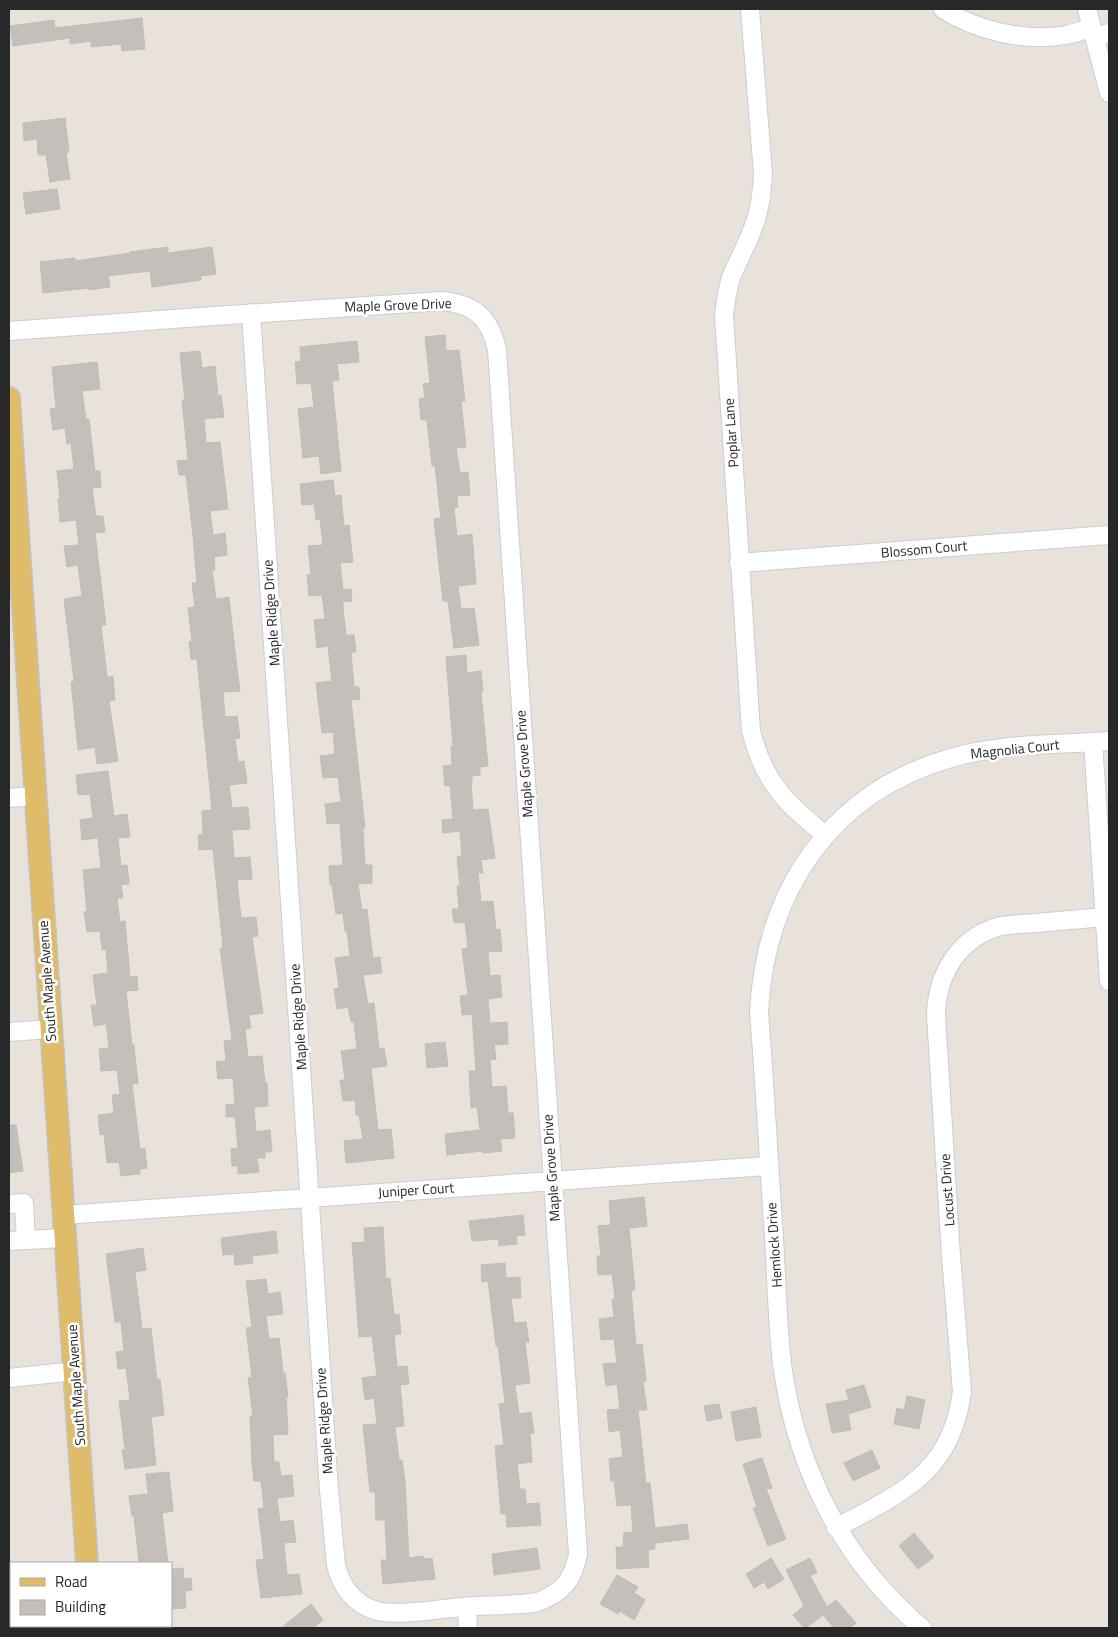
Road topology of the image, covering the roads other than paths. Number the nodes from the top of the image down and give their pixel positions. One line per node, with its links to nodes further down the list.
1 (750, 9): 10 (street, Poplar Lane)
2 (943, 9): 4 (street)
3 (1087, 9): 4 (street)
4 (1099, 33): 5 (street)
5 (1109, 93)
6 (251, 313): 7 (street, Maple Grove Drive); 21 (street, Maple Grove Drive); 22 (street, Maple Ridge Drive)
7 (9, 331)
8 (9, 398): 11 (main road, South Maple Avenue)
9 (1109, 535): 10 (street, Blossom Court)
10 (739, 563): 15 (street, Poplar Lane)
11 (14, 572): 13 (main road, South Maple Avenue)
12 (1101, 741): 15 (street, Magnolia Court); 16 (street)
13 (35, 796): 14 (street); 18 (main road, South Maple Avenue)
14 (9, 798)
15 (826, 836): 20 (street, Hemlock Drive)
16 (1105, 917): 17 (street); 29 (street, Locust Drive)
17 (1109, 981)
18 (50, 1029): 19 (street); 24 (main road, South Maple Avenue)
19 (9, 1032)
20 (769, 1166): 21 (street, Juniper Court); 29 (street, Hemlock Drive)
21 (552, 1181): 22 (street, Juniper Court); 31 (street, Maple Grove Drive)
22 (309, 1197): 24 (street, Juniper Court); 31 (street, Maple Ridge Drive)
23 (9, 1204): 26 (street)
24 (63, 1215): 25 (main road, South Maple Avenue)
25 (64, 1238): 26 (street); 27 (main road, South Maple Avenue)
26 (17, 1241)
27 (75, 1371): 28 (street); 30 (main road, South Maple Avenue)
28 (9, 1378)
29 (836, 1528): 33 (street, Hemlock Drive)
30 (87, 1562)
31 (467, 1607): 32 (street)
32 (468, 1628)
33 (922, 1628)

